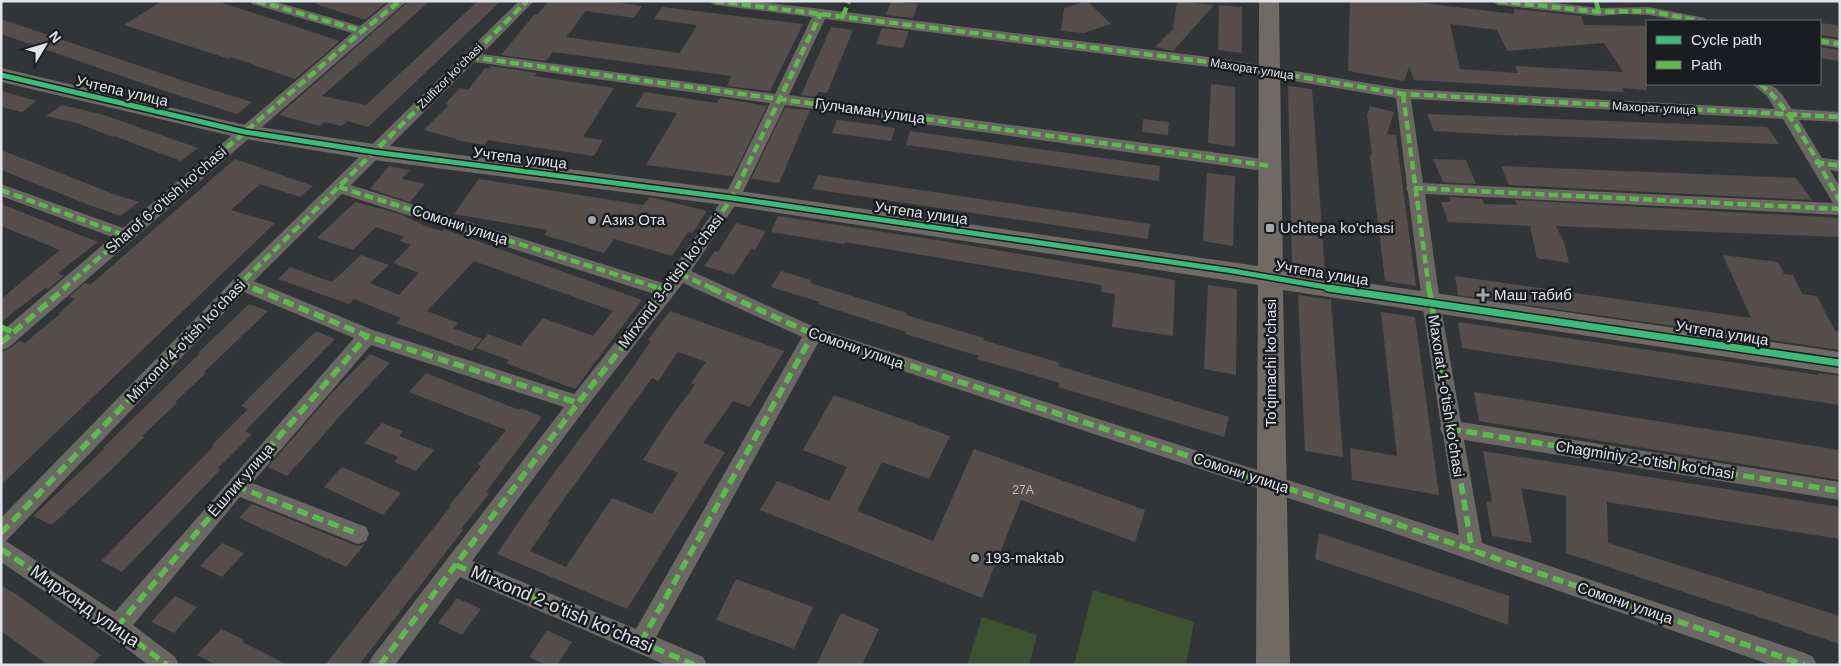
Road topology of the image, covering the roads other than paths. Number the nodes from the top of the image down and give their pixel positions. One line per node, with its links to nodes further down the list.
1 (258, 1): 12 (street)
2 (400, 1): 12 (street, Sharof 6-o'tish ko'chasi)
3 (527, 1): 15 (street, Zulfizor ko'chasi)
4 (715, 1): 9 (street, Махорат улица)
5 (849, 1): 10 (street)
6 (1269, 1): 16 (main road, To'qimachi ko'chasi)
7 (1498, 1): 8 (street)
8 (1598, 7): 11 (street)
9 (821, 13): 10 (street, Махорат улица); 20 (street, Mirxond 3-o'tish ko'chasi)
10 (843, 16): 16 (street, Махорат улица)
11 (1695, 20)
12 (362, 31): 23 (street, Sharof 6-o'tish ko'chasi)
13 (1821, 42): 14 (street)
14 (1840, 44)
15 (470, 57): 20 (street, Гулчаман улица); 24 (street, Zulfizor ko'chasi)
16 (1268, 72): 19 (street, Махорат улица); 26 (main road, To'qimachi ko'chasi)
17 (1, 75): 23 (street, Учтепа улица)
18 (1761, 85): 21 (street)
19 (1403, 94): 21 (street, Махорат улица); 29 (street, Maxorat 1-o'tish ko'chasi)
20 (781, 99): 26 (street, Гулчаман улица); 31 (street, Mirxond 3-o'tish ko'chasi)
21 (1790, 116): 22 (street, Махорат улица); 25 (street)
22 (1840, 117)
23 (245, 132): 24 (street, Учтепа улица); 34 (street, Sharof 6-o'tish ko'chasi)
24 (374, 152): 28 (street, Mirxond 4-o'tish ko'chasi); 31 (street, Учтепа улица)
25 (1815, 162): 27 (street); 32 (street)
26 (1271, 166): 36 (main road, To'qimachi ko'chasi)
27 (1840, 166)
28 (339, 187): 37 (street, Mirxond 4-o'tish ko'chasi); 38 (street, Сомони улица)
29 (1414, 188): 33 (street); 39 (street, Maxorat 1-o'tish ko'chasi)
30 (1, 190): 34 (street)
31 (732, 198): 35 (street, Mirxond 3-o'tish ko'chasi); 36 (street, Учтепа улица)
32 (1840, 201)
33 (1840, 209)
34 (124, 235): 40 (street, Sharof 6-o'tish ko'chasi)
35 (680, 274): 38 (street, Mirxond 3-o'tish ko'chasi); 41 (street, Сомони улица)
36 (1270, 278): 39 (street, Учтепа улица); 46 (street, To'qimachi ko'chasi)
37 (241, 284): 42 (street); 49 (street, Mirxond 4-o'tish ko'chasi)
38 (667, 291): 44 (street, Mirxond 3-o'tish ko'chasi)
39 (1431, 302): 43 (street, Учтепа улица); 45 (street, Maxorat 1-o'tish ko'chasi)
40 (5, 334)
41 (813, 334): 46 (street, Сомони улица); 55 (street)
42 (367, 336): 44 (street); 47 (street, Ёшлик улица)
43 (1840, 363)
44 (578, 403): 53 (street, Mirxond 3-o'tish ko'chasi)
45 (1450, 429): 48 (street, Chagminiy 2-o'tish ko'chasi); 52 (street, Maxorat 1-o'tish ko'chasi)
46 (1272, 483): 52 (street, Сомони улица); 59 (street, To'qimachi ko'chasi)
47 (236, 486): 50 (street); 54 (street, Ёшлик улица)
48 (1840, 491)
49 (1, 534)
50 (358, 534)
51 (1, 549): 54 (street, Мирхонд улица)
52 (1472, 550): 60 (street, Сомони улица)
53 (456, 565): 55 (street, Mirxond 2-o'tish ko'chasi); 57 (street, Mirxond 3-o'tish ko'chasi)
54 (117, 627): 56 (street, Мирхонд улица)
55 (641, 642): 58 (street, Mirxond 2-o'tish ko'chasi)
56 (167, 665)
57 (380, 665)
58 (695, 665)
59 (1272, 665)
60 (1805, 665)

